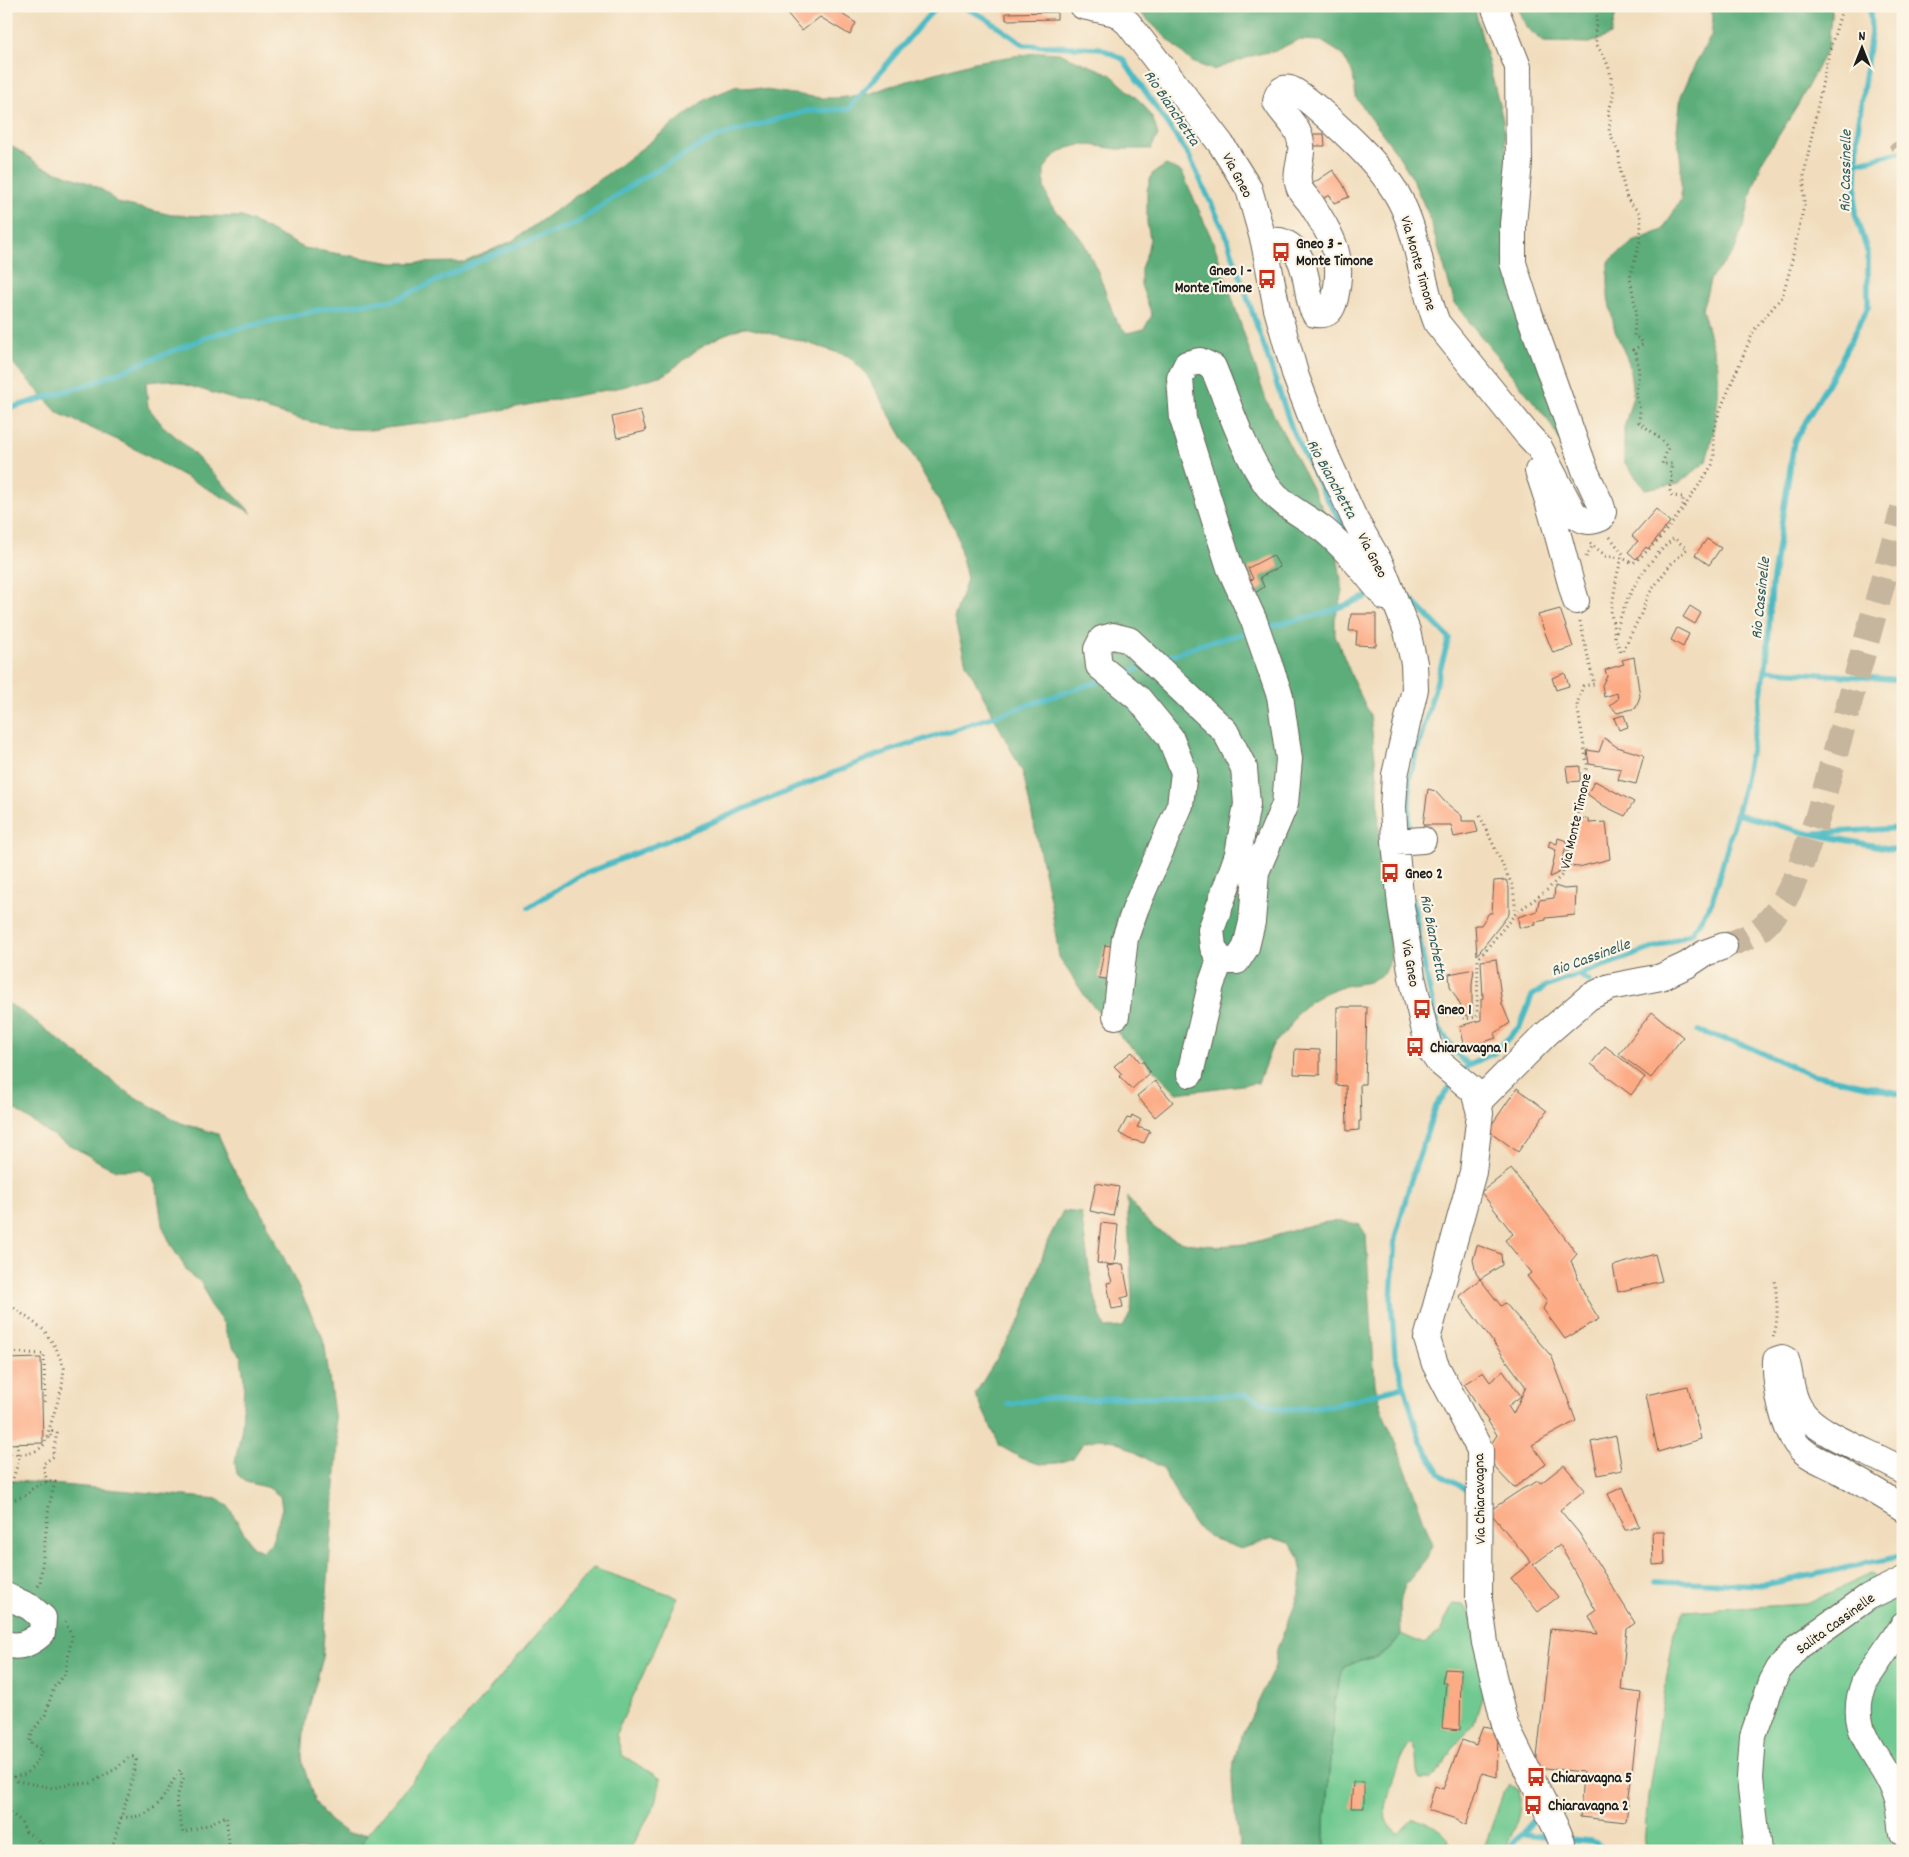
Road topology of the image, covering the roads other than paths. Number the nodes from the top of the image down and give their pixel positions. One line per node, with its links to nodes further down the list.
1 (1494, 6): 4 (street, Via Monte Timone)
2 (1092, 7): 3 (street, Via Gneo)
3 (1264, 242): 4 (street, Via Monte Timone); 6 (street, Via Gneo)
4 (1526, 433): 5 (street, Via Monte Timone)
5 (1576, 601)
6 (1398, 610): 8 (street, Via Gneo); 10 (street)
7 (1423, 840): 8 (street)
8 (1395, 842): 15 (street, Via Gneo)
9 (1724, 946): 11 (street)
10 (1220, 960): 13 (street); 14 (street)
11 (1661, 977): 12 (street); 15 (street)
12 (1644, 996)
13 (1116, 1016)
14 (1190, 1074)
15 (1476, 1097): 23 (street, Via Chiaravagna)
16 (1903, 1471): 17 (street)
17 (1903, 1508)
18 (1903, 1580): 24 (street, Salita Cassinelle)
19 (6, 1596): 21 (street)
20 (1903, 1626): 22 (street)
21 (6, 1644)
22 (1903, 1833)
23 (1559, 1840)
24 (1758, 1851)

